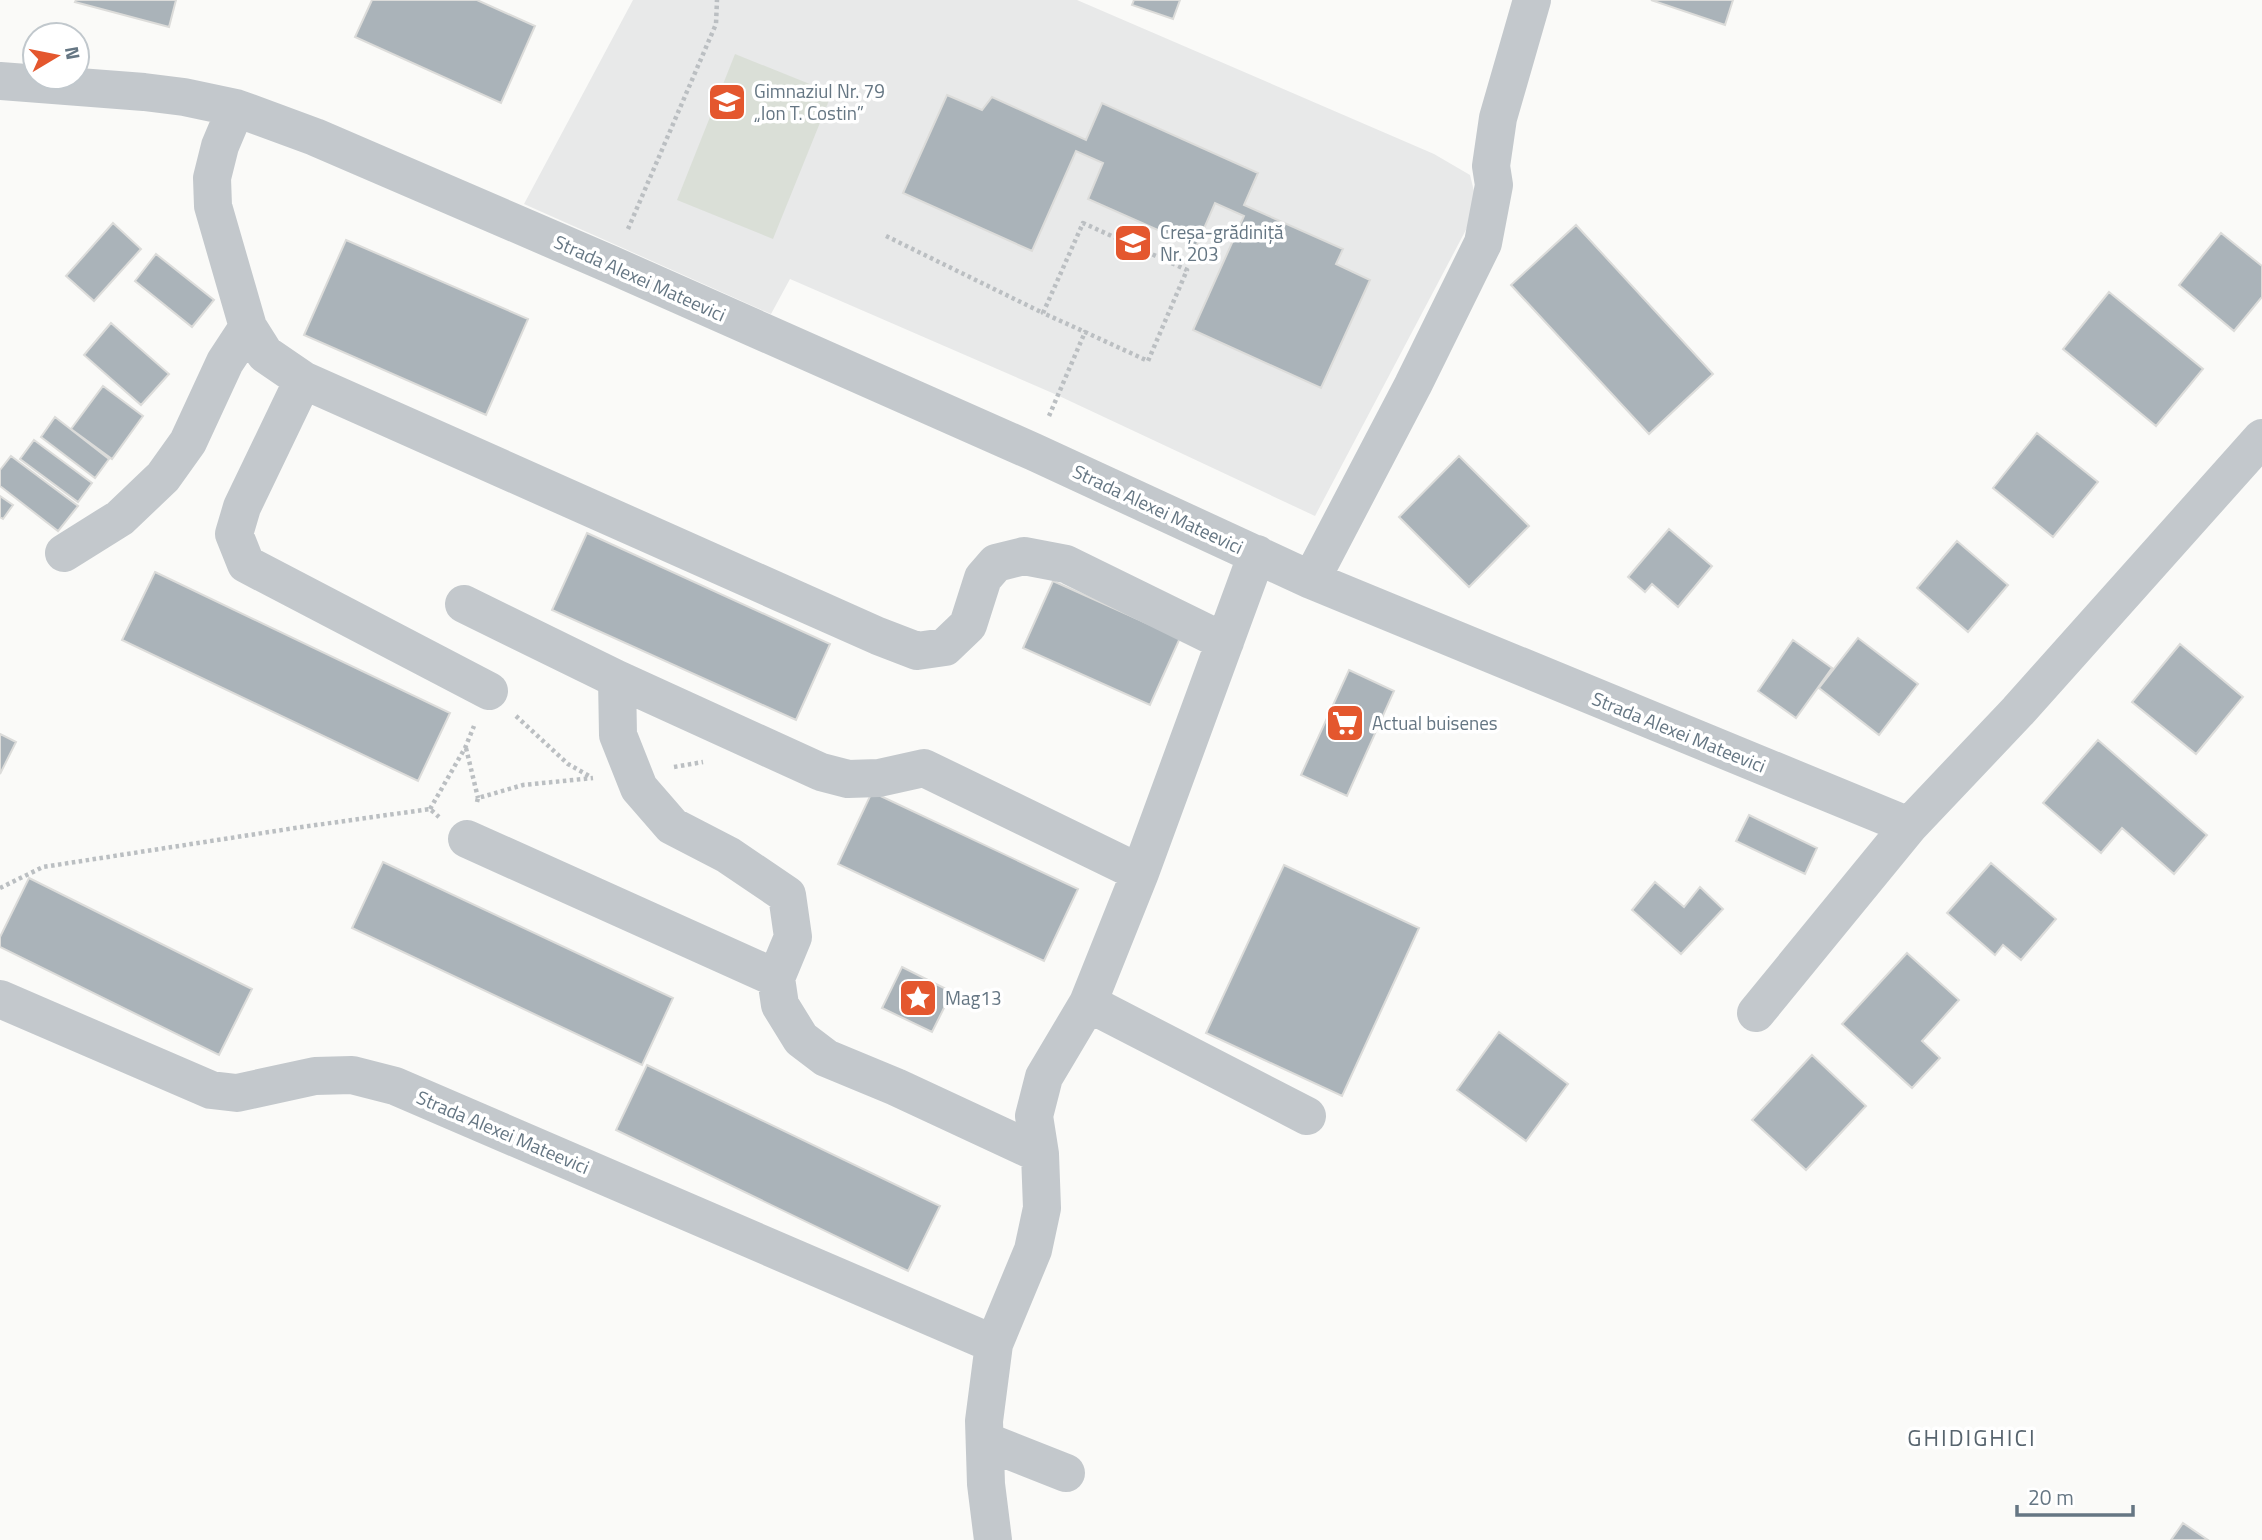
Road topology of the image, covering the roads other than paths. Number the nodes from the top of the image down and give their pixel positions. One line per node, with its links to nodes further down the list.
1 (1532, 0): 9 (street)
2 (0, 81): 3 (street, Strada Alexei Mateevici)
3 (236, 108): 4 (street); 8 (street, Strada Alexei Mateevici)
4 (248, 327): 5 (street); 7 (street)
5 (303, 380): 11 (street); 13 (street)
6 (2262, 438): 14 (street)
7 (64, 554)
8 (1257, 554): 9 (street, Strada Alexei Mateevici); 11 (street, Strada Alexei Mateevici)
9 (1311, 580): 14 (street, Strada Alexei Mateevici)
10 (464, 604): 12 (street)
11 (1225, 642): 16 (street, Strada Alexei Mateevici)
12 (617, 679): 16 (street); 17 (street)
13 (489, 691)
14 (1909, 826): 20 (street)
15 (467, 839): 17 (street)
16 (1140, 873): 19 (street, Strada Alexei Mateevici)
17 (776, 978): 22 (street)
18 (0, 999): 23 (street, Strada Alexei Mateevici)
19 (1088, 1003): 21 (street); 22 (street, Strada Alexei Mateevici)
20 (1756, 1013)
21 (1307, 1116)
22 (1040, 1154): 23 (street, Strada Alexei Mateevici)
23 (994, 1344): 24 (street, Strada Alexei Mateevici)
24 (985, 1441): 25 (street); 26 (street, Strada Alexei Mateevici)
25 (1066, 1473)
26 (993, 1540)

